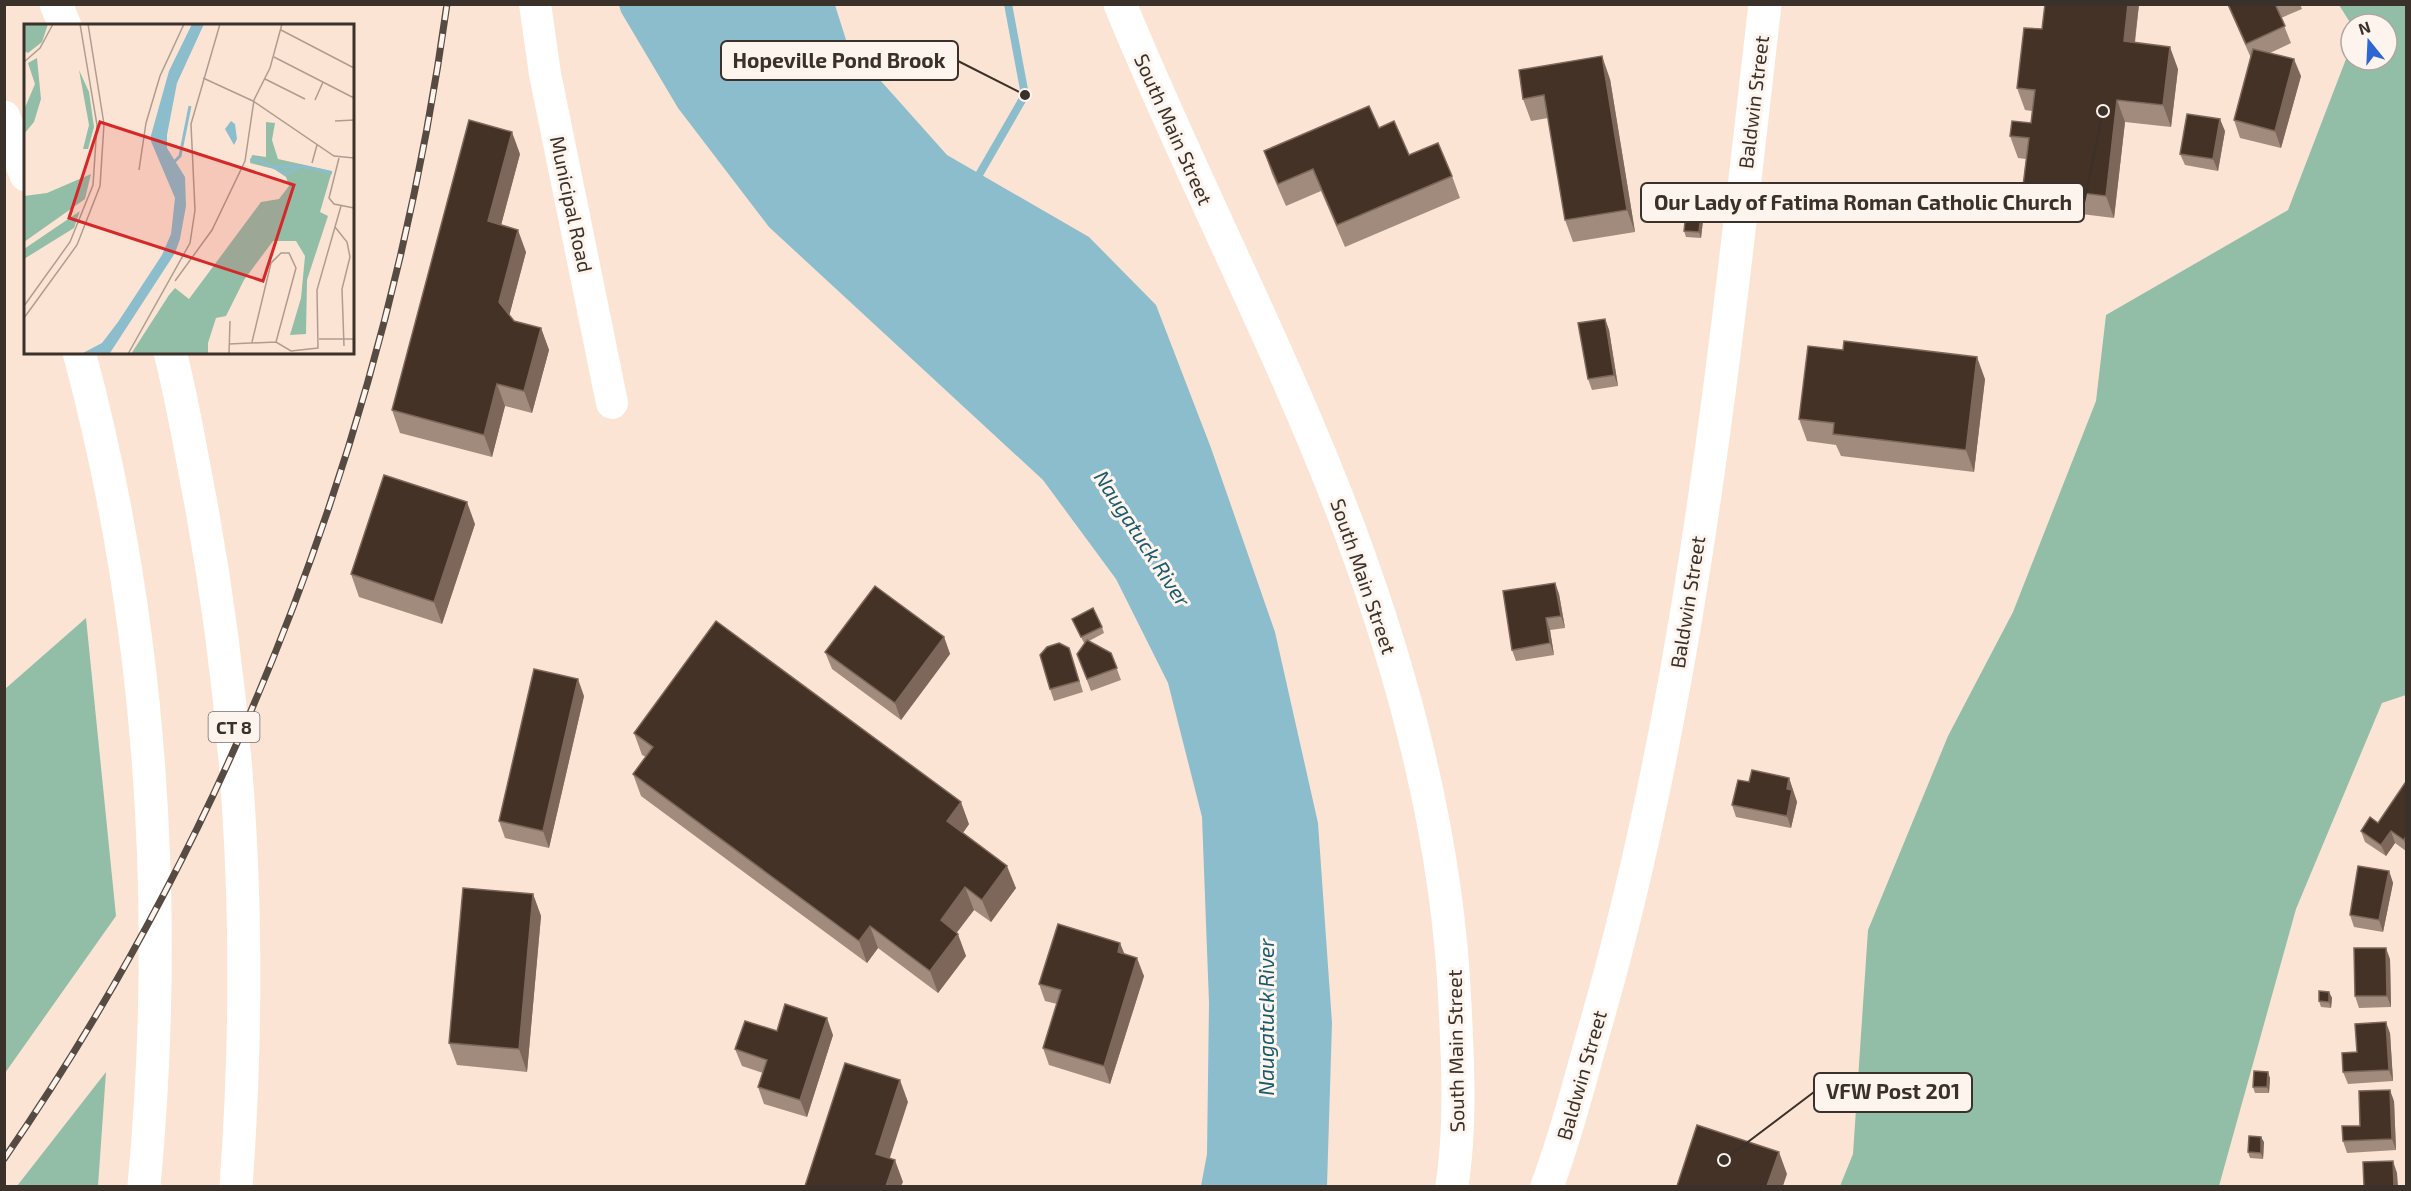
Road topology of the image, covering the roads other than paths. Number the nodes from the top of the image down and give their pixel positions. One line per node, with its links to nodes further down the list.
1 (56, 4): 5 (main road)
2 (535, 4): 10 (street, Municipal Road)
3 (1120, 4): 13 (main road, South Main Street)
4 (1765, 4): 14 (main road, Baldwin Street)
5 (64, 24)
6 (4, 117): 7 (main road)
7 (24, 170)
8 (79, 354): 11 (main road)
9 (170, 354): 12 (main road, CT 8)
10 (612, 403)
11 (144, 1186)
12 (236, 1186)
13 (1452, 1186)
14 (1547, 1186)

